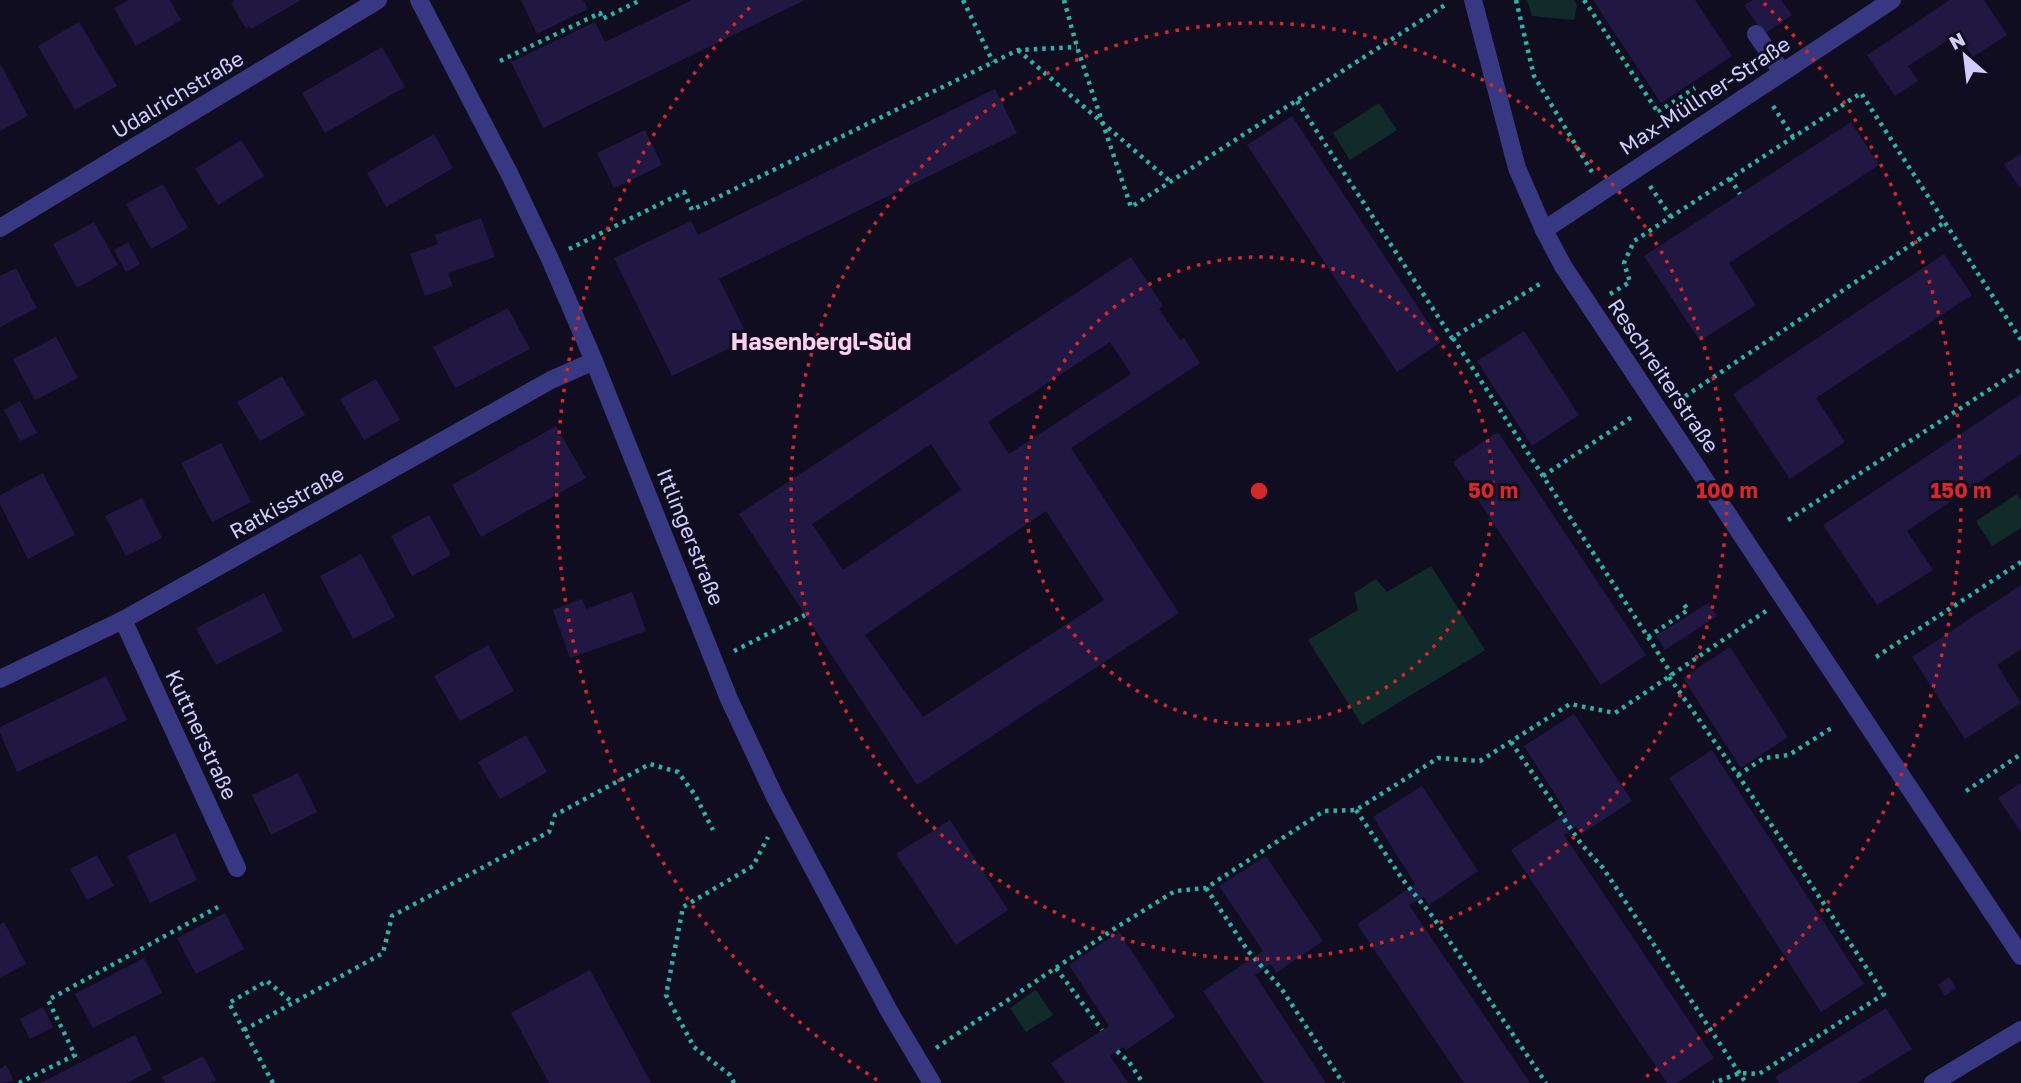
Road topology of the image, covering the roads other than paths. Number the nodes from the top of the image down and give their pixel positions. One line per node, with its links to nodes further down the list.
1 (378, 0): 7 (street, Udalrichstraße)
2 (419, 0): 9 (street, Ittlingerstraße)
3 (1473, 0): 8 (street, Reschreiterstraße)
4 (1892, 0): 6 (street, Max-Müllner-Straße)
5 (1756, 34): 6 (street)
6 (1782, 72): 8 (street, Max-Müllner-Straße)
7 (0, 228)
8 (1544, 230): 13 (street, Reschreiterstraße)
9 (594, 360): 10 (street, Ratkisstraße); 15 (street, Ittlingerstraße)
10 (123, 620): 11 (street, Ratkisstraße); 12 (street, Kuttnerstraße)
11 (0, 679)
12 (237, 868)
13 (2021, 956)
14 (2021, 1030): 16 (street)
15 (932, 1083)
16 (1933, 1083)

